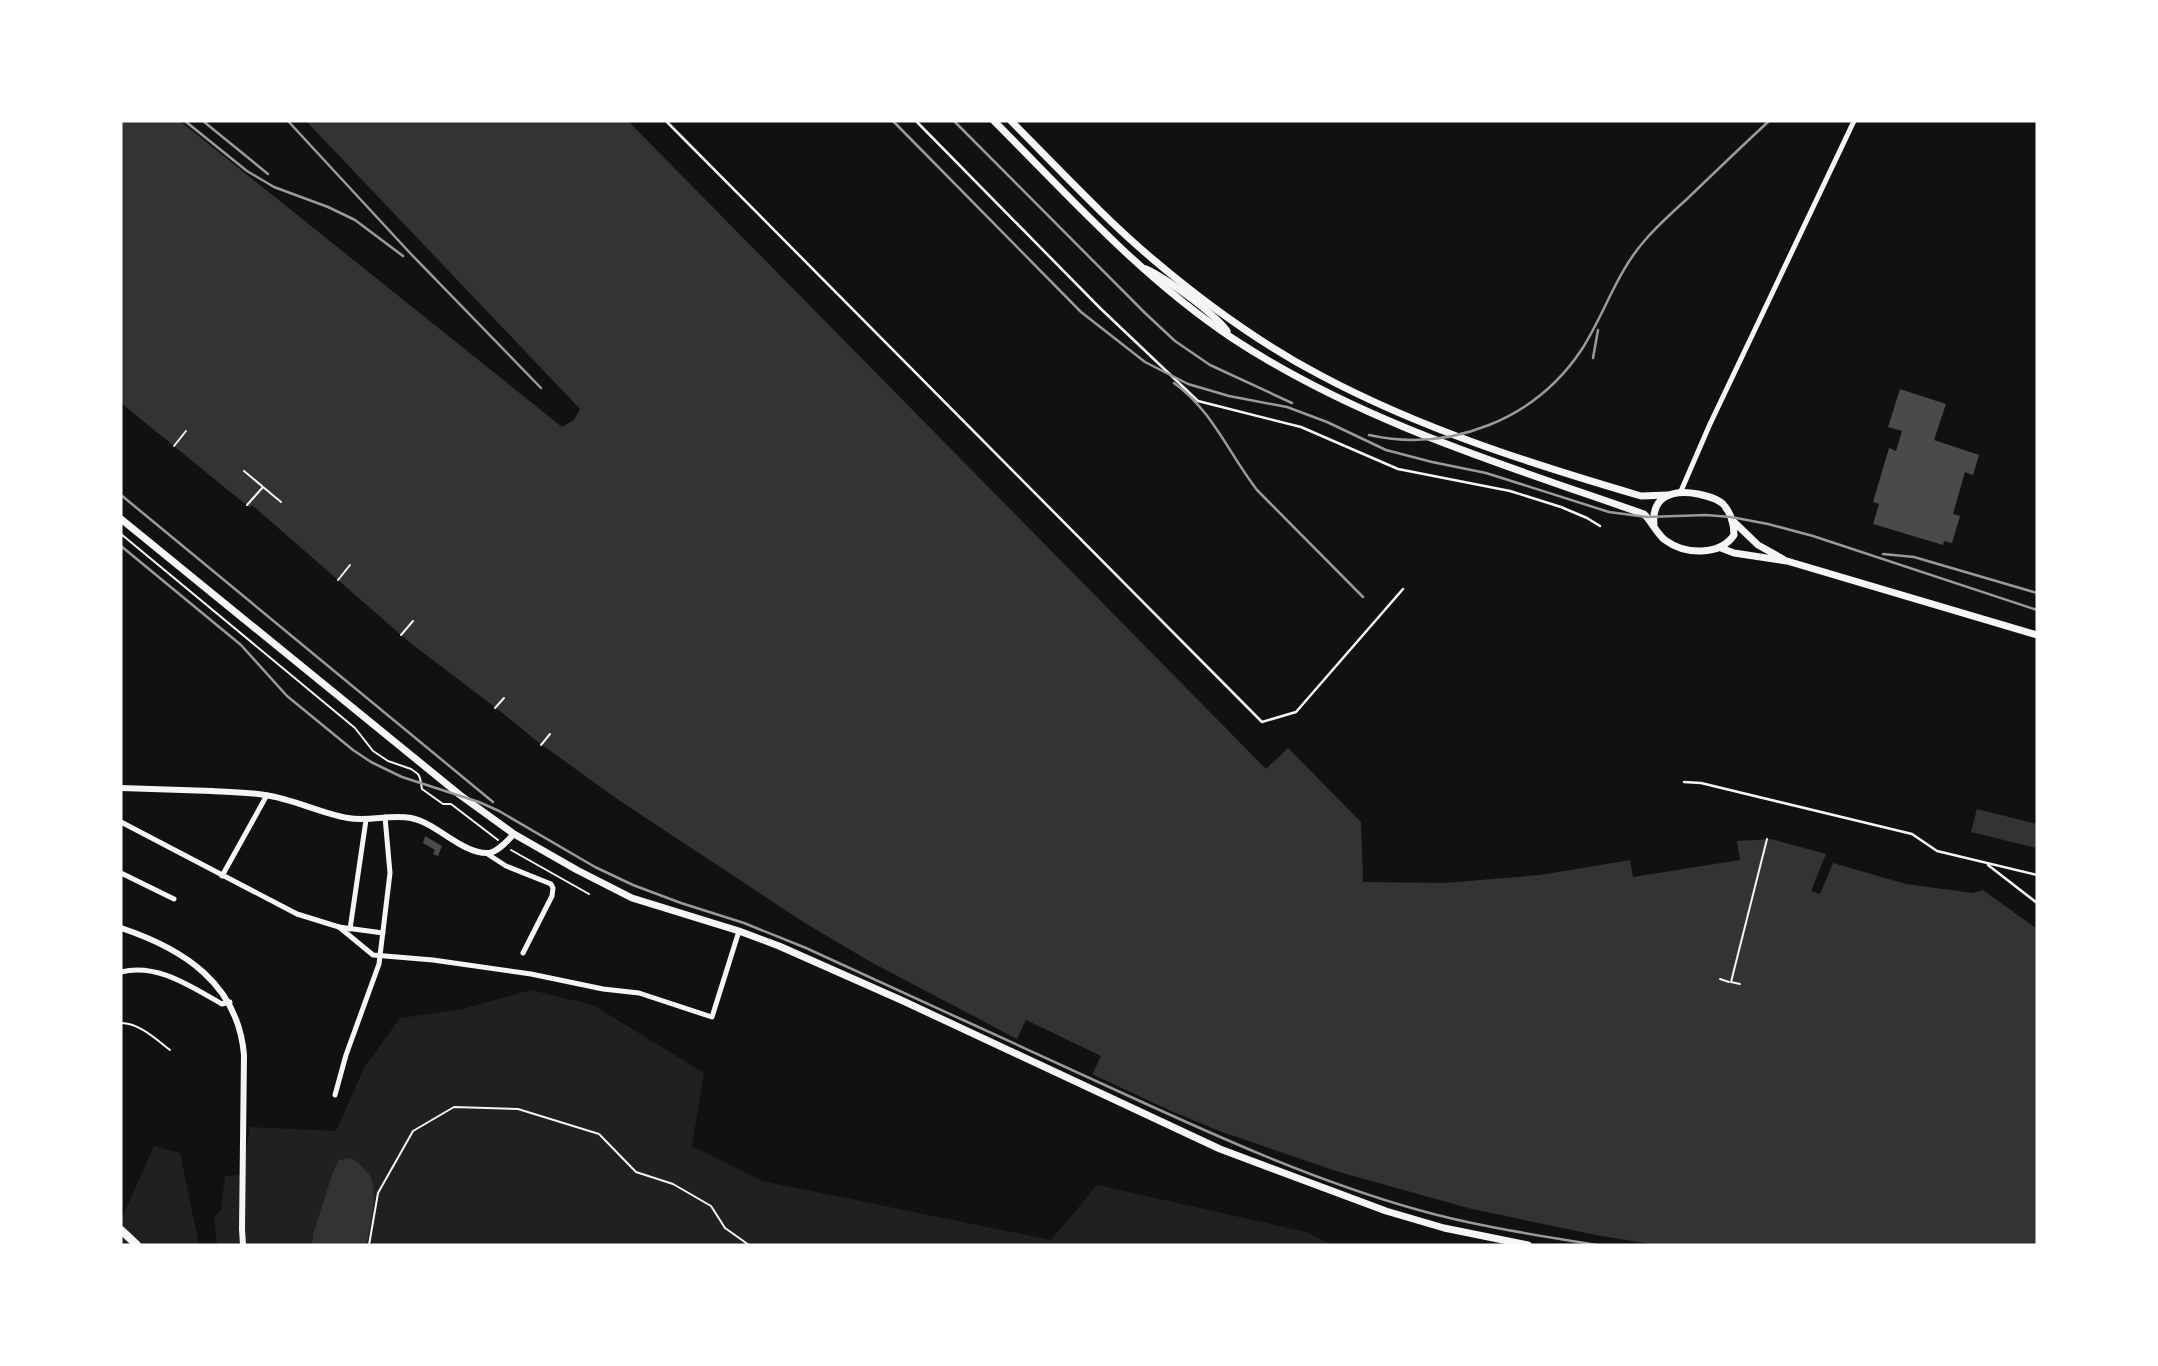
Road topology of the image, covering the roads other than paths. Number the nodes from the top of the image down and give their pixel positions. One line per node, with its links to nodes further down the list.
1 (666, 121): 17 (lane)
2 (916, 121): 13 (lane)
3 (994, 121): 6 (main road)
4 (1011, 121): 7 (main road)
5 (1854, 121): 9 (street)
6 (1137, 264): 7 (main road); 8 (main road)
7 (1221, 317): 8 (main road); 10 (main road)
8 (1232, 338): 14 (main road)
9 (1681, 491): 10 (main road); 12 (main road)
10 (1668, 495): 14 (main road)
11 (121, 519): 25 (main road)
12 (1732, 520): 15 (main road); 16 (main road)
13 (1600, 526)
14 (1654, 526): 15 (main road)
15 (1721, 548): 16 (main road)
16 (1787, 561): 18 (main road)
17 (1403, 589)
18 (2037, 635)
19 (1684, 782): 27 (lane)
20 (121, 788): 21 (street)
21 (267, 795): 23 (street); 29 (street)
22 (385, 817): 23 (street); 26 (street); 37 (street)
23 (366, 820): 35 (street)
24 (121, 822): 29 (street)
25 (514, 834): 26 (street); 36 (main road)
26 (486, 853): 38 (street)
27 (1985, 863): 30 (lane); 32 (lane)
28 (121, 873): 31 (street)
29 (222, 876): 33 (street)
30 (2037, 876)
31 (174, 899)
32 (2037, 903)
33 (339, 927): 35 (street); 39 (street)
34 (121, 928): 41 (street)
35 (350, 929): 37 (street)
36 (738, 931): 39 (street); 46 (main road)
37 (383, 933): 39 (street)
38 (523, 953)
39 (380, 956): 42 (street)
40 (121, 972): 41 (street)
41 (230, 1002): 45 (street)
42 (335, 1095)
43 (121, 1230): 44 (main road)
44 (137, 1245)
45 (243, 1245)
46 (1528, 1245)

